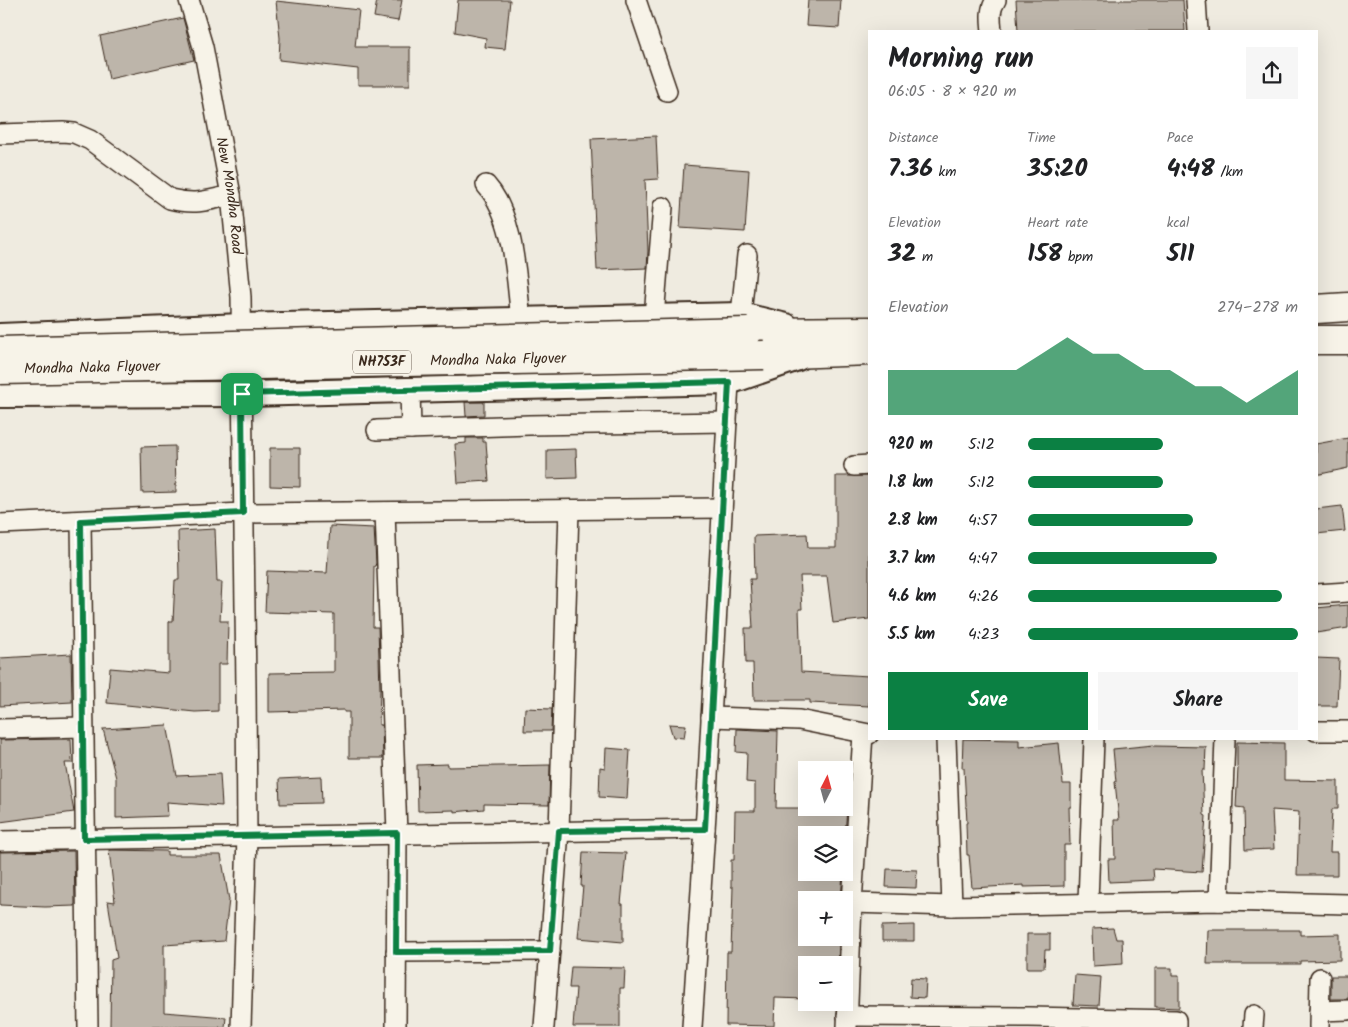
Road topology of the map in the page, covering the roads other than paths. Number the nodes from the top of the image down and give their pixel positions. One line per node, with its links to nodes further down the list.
1 (188, 0): 10 (street, New Mondha Road)
2 (636, 0): 7 (street)
3 (996, 0): 5 (street)
4 (1196, 0): 6 (street)
5 (992, 30)
6 (1198, 30)
7 (667, 91)
8 (0, 134): 10 (street)
9 (486, 185): 16 (street)
10 (231, 195): 18 (street, New Mondha Road)
11 (663, 207): 15 (street)
12 (747, 255): 17 (street)
13 (1348, 307): 14 (highway)
14 (1318, 309)
15 (654, 317): 16 (main road); 17 (main road)
16 (521, 320): 18 (main road)
17 (745, 323): 23 (highway, Mondha Naka Flyover / NH753F); 24 (highway, Mondha Naka Flyover / NH753F, bridge)
18 (242, 326): 20 (main road); 29 (street, New Mondha Road)
19 (868, 331): 23 (highway, NH753F)
20 (0, 336)
21 (1318, 340): 22 (highway)
22 (1348, 340)
23 (813, 342): 25 (highway, NH753F); 26 (highway, Mondha Naka Flyover / NH753F, bridge); 27 (main road)
24 (0, 351)
25 (868, 351)
26 (0, 370)
27 (729, 382): 28 (main road); 31 (street)
28 (410, 390): 29 (main road); 32 (street)
29 (242, 394): 30 (main road); 37 (street, New Mondha Road)
30 (0, 395)
31 (727, 422): 32 (street); 34 (street)
32 (411, 429): 33 (street)
33 (378, 430)
34 (722, 508): 35 (street); 42 (street)
35 (569, 510): 36 (street); 52 (street)
36 (385, 512): 37 (street); 53 (street)
37 (243, 513): 38 (street); 54 (street, New Mondha Road)
38 (81, 521): 39 (street); 43 (street)
39 (0, 524)
40 (1348, 592): 41 (street)
41 (1318, 594)
42 (711, 717): 47 (street); 51 (street)
43 (83, 727): 44 (street); 55 (street)
44 (0, 729)
45 (1318, 731): 46 (street)
46 (1348, 731)
47 (866, 734): 57 (street)
48 (946, 740): 62 (street)
49 (1094, 740): 59 (street)
50 (1225, 740): 58 (street)
51 (705, 829): 52 (street); 75 (street)
52 (559, 831): 53 (street); 64 (street)
53 (397, 833): 54 (street); 65 (street)
54 (246, 836): 55 (street); 72 (street, New Mondha Road)
55 (84, 839): 56 (street); 71 (street)
56 (0, 841)
57 (853, 891)
58 (1219, 901): 59 (street); 61 (street)
59 (1088, 902): 62 (street)
60 (853, 903): 62 (street)
61 (1348, 904)
62 (952, 906)
63 (850, 946): 69 (street)
64 (550, 951): 65 (street); 74 (street)
65 (396, 952): 73 (street)
66 (1320, 978): 68 (street)
67 (1348, 1010): 68 (street)
68 (1319, 1019)
69 (847, 1022): 70 (street)
70 (1028, 1022): 76 (street)
71 (88, 1027)
72 (242, 1027)
73 (396, 1027)
74 (544, 1027)
75 (692, 1027)
76 (1176, 1027)

